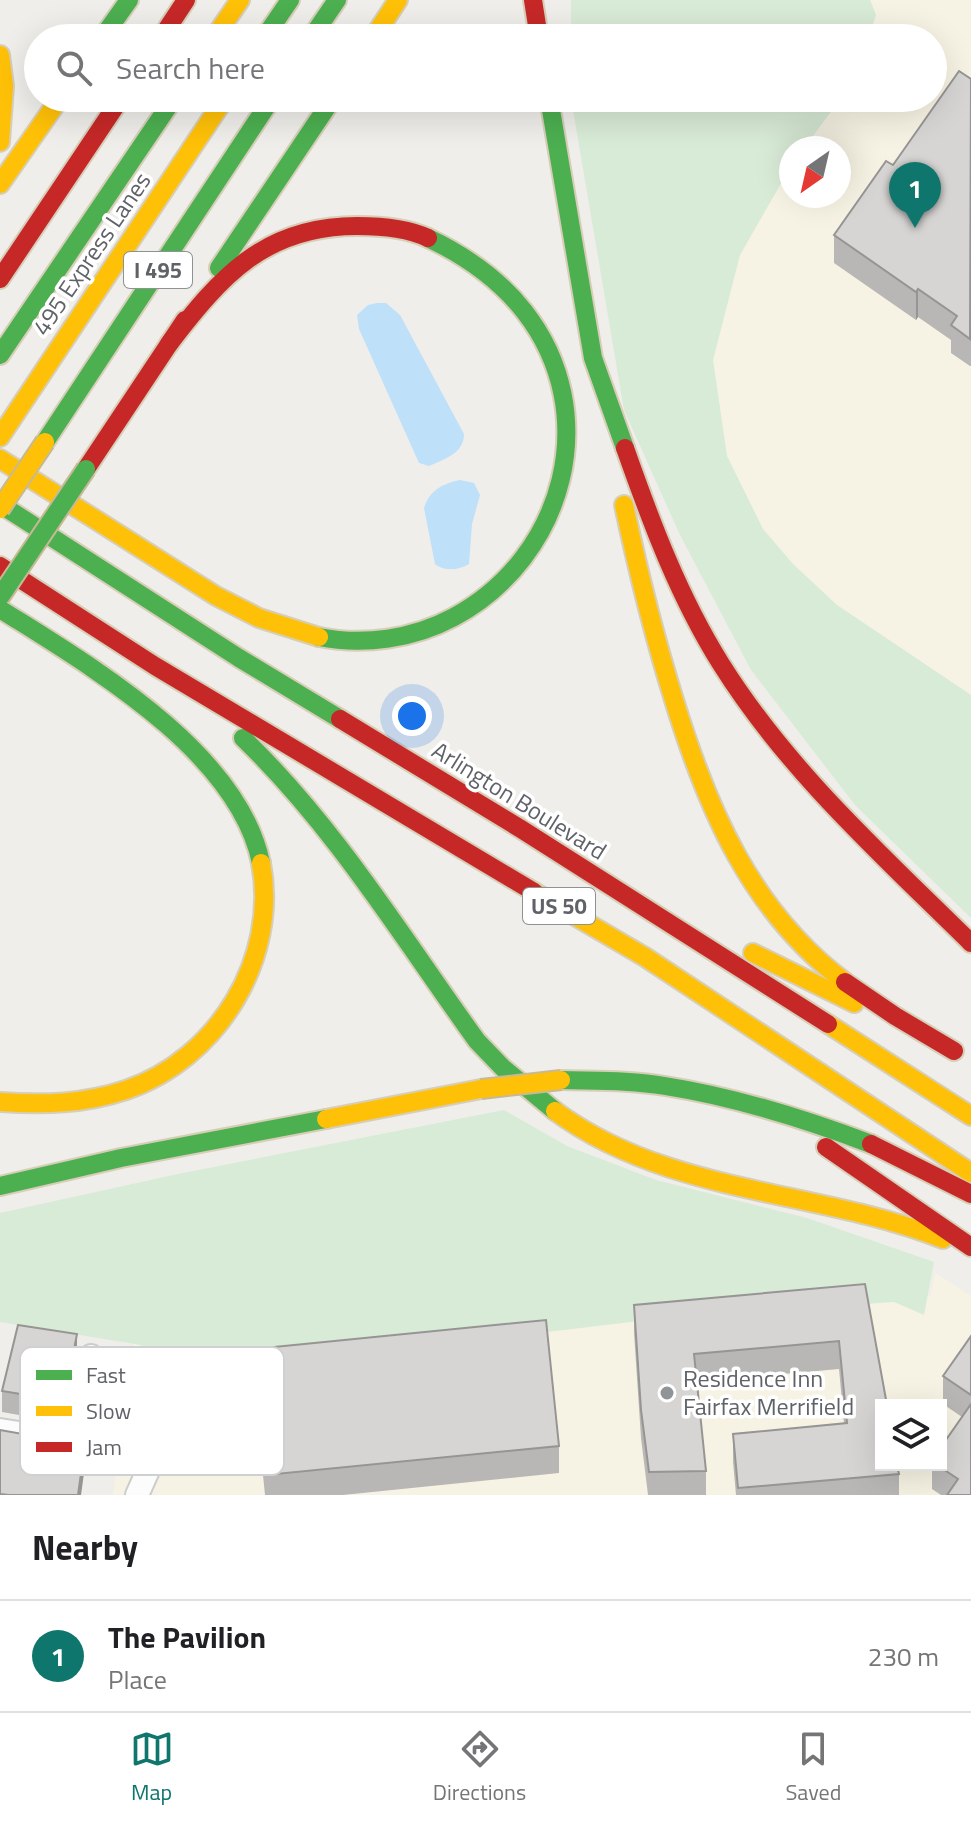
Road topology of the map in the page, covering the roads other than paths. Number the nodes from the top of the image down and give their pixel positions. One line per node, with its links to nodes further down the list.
1 (129, 0): 8 (main road)
2 (186, 0): 9 (main road)
3 (240, 0): 10 (main road)
4 (290, 0): 11 (main road)
5 (337, 0): 12 (main road)
6 (398, 0): 13 (main road)
7 (533, 0): 14 (main road)
8 (112, 24)
9 (170, 24)
10 (224, 24)
11 (274, 24)
12 (321, 24)
13 (382, 24)
14 (537, 24)
15 (0, 55): 23 (main road)
16 (50, 112): 24 (main road)
17 (112, 112): 25 (main road)
18 (165, 112): 27 (main road, 495 Express Lanes)
19 (216, 112): 29 (main road, 495 Express Lanes / I 495)
20 (263, 112): 31 (main road, I 495, bridge)
21 (324, 112): 26 (main road)
22 (551, 112): 28 (main road)
23 (0, 142)
24 (0, 184)
25 (0, 279)
26 (169, 344): 30 (main road); 33 (main road, bridge)
27 (0, 355)
28 (593, 358): 37 (main road); 38 (main road)
29 (0, 437)
30 (0, 459)
31 (0, 506): 36 (main road, Arlington Boulevard / US 50)
32 (0, 566): 35 (main road, US 50)
33 (0, 597)
34 (0, 609): 39 (main road)
35 (155, 666): 42 (main road, US 50); 45 (main road)
36 (521, 829): 38 (main road); 41 (main road, Arlington Boulevard / US 50)
37 (971, 943)
38 (962, 1055)
39 (0, 1102)
40 (755, 1109): 43 (main road, bridge); 44 (main road); 45 (main road)
41 (971, 1116)
42 (971, 1173)
43 (0, 1186)
44 (971, 1194)
45 (971, 1249)
46 (0, 1430): 47 (street)
47 (20, 1433)
48 (146, 1475): 49 (street)
49 (137, 1495)

